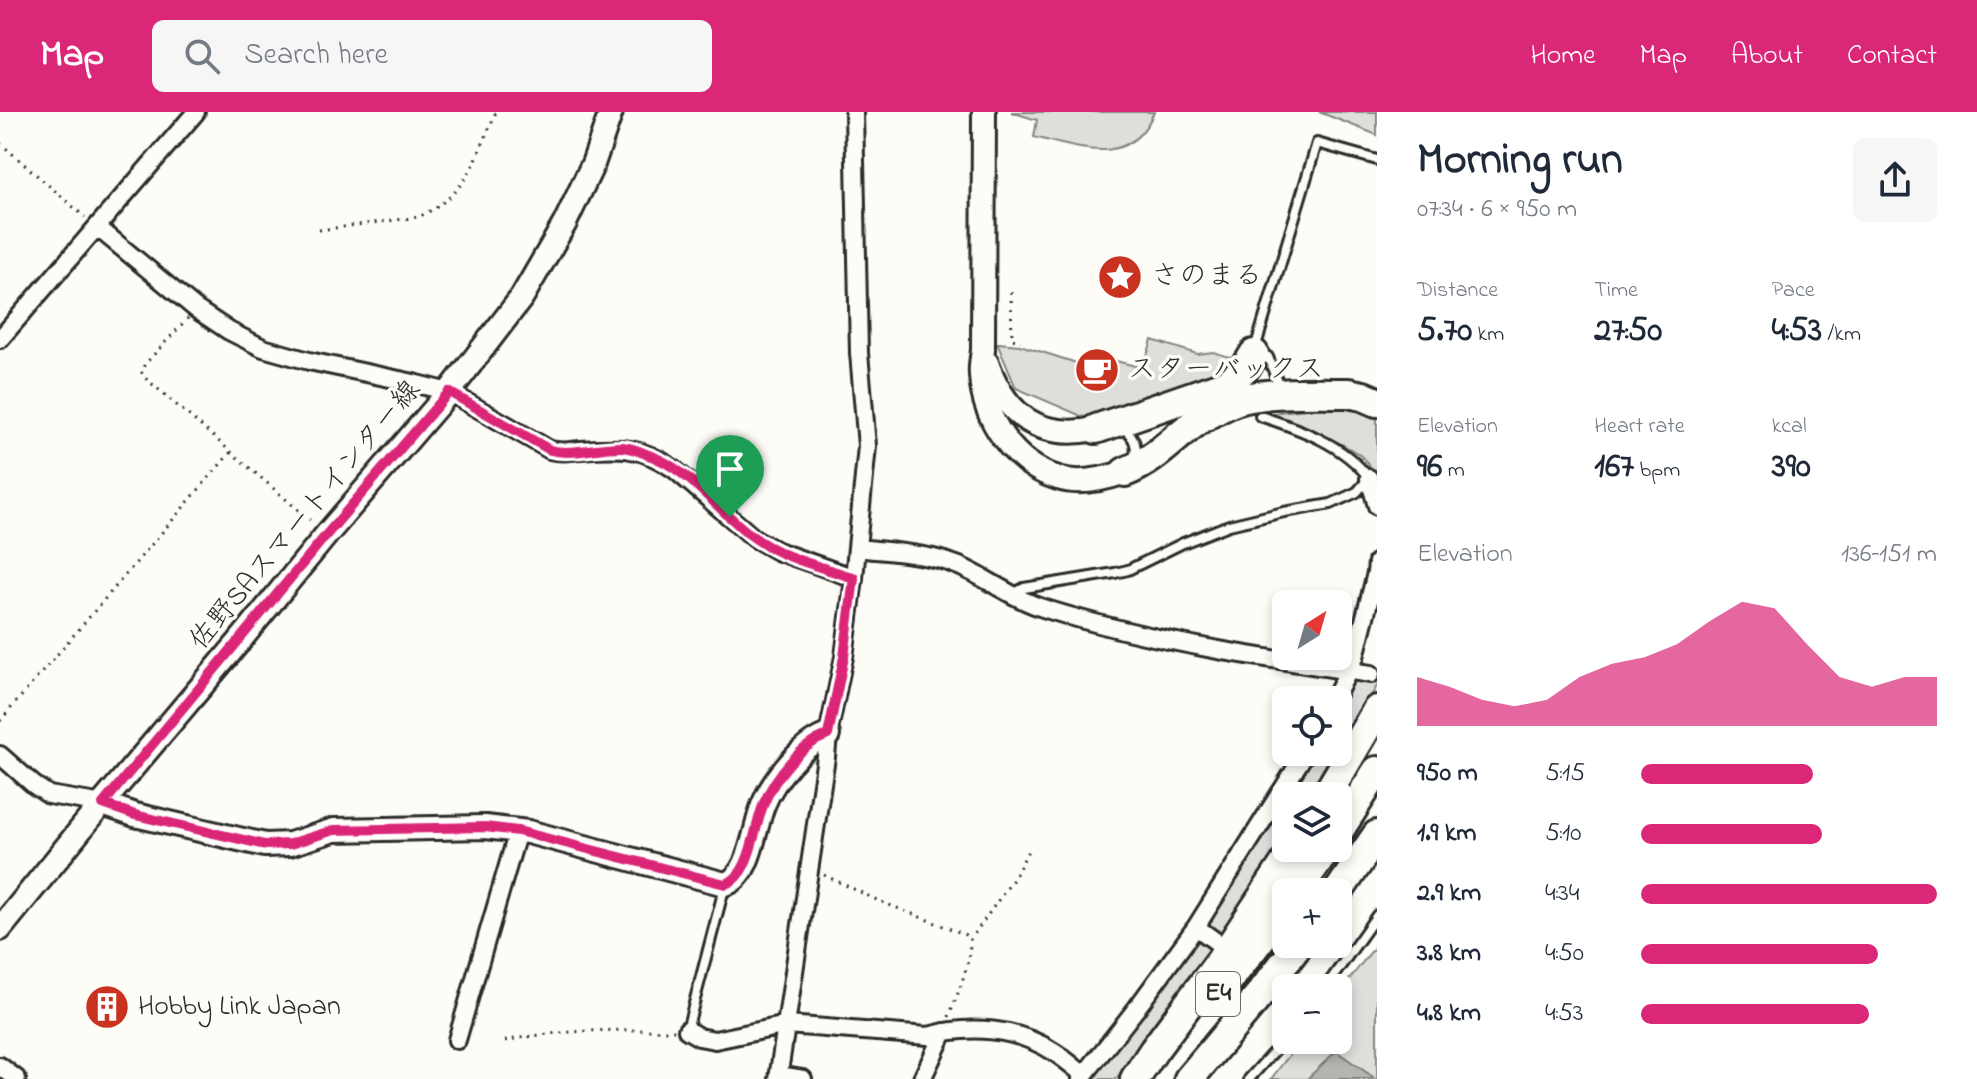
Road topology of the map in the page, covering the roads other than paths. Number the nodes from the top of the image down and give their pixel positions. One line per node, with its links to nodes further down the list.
1 (196, 112): 6 (street)
2 (611, 112): 10 (main road, 佐野SAスマートインター線)
3 (854, 112): 18 (street)
4 (984, 112): 8 (main road)
5 (1377, 160): 9 (lane)
6 (97, 227): 7 (street); 10 (street)
7 (0, 339)
8 (983, 350): 14 (main road); 15 (main road)
9 (1261, 355): 11 (lane); 14 (highway)
10 (449, 392): 20 (street); 31 (main road, 佐野SAスマートインター線)
11 (1295, 394): 12 (highway); 15 (highway)
12 (1377, 402)
13 (1260, 416): 16 (lane)
14 (1104, 428): 15 (lane)
15 (1125, 472)
16 (1369, 478): 17 (street); 21 (lane)
17 (1377, 506)
18 (857, 548): 20 (street); 21 (street)
19 (1377, 562): 22 (street)
20 (854, 578): 26 (street)
21 (1012, 594): 22 (street)
22 (1349, 671): 23 (street); 24 (street)
23 (1371, 674)
24 (1341, 686)
25 (1377, 710): 30 (highway)
26 (828, 735): 37 (main road); 45 (street)
27 (0, 755): 31 (street)
28 (1298, 766): 40 (street)
29 (1377, 771): 32 (highway)
30 (1334, 782)
31 (103, 804): 33 (main road); 41 (main road, 佐野SAスマートインター線)
32 (1352, 810)
33 (518, 831): 37 (main road); 48 (street)
34 (1377, 835): 36 (highway)
35 (1286, 862): 56 (highway)
36 (1348, 878)
37 (725, 884): 46 (lane)
38 (1377, 915): 44 (lane)
39 (1272, 924): 57 (highway, E4)
40 (1196, 927): 42 (street); 52 (street)
41 (0, 929)
42 (1218, 943)
43 (1288, 958): 58 (highway, E4)
44 (1335, 974)
45 (787, 1025): 46 (street); 47 (street); 51 (street)
46 (687, 1030)
47 (944, 1032): 52 (street); 55 (street)
48 (457, 1040)
49 (1272, 1054): 59 (lane)
50 (0, 1066): 53 (street)
51 (779, 1077): 54 (street)
52 (1082, 1077)
53 (17, 1079)
54 (803, 1079)
55 (922, 1079)
56 (1135, 1079)
57 (1147, 1079)
58 (1189, 1079)
59 (1249, 1079)

